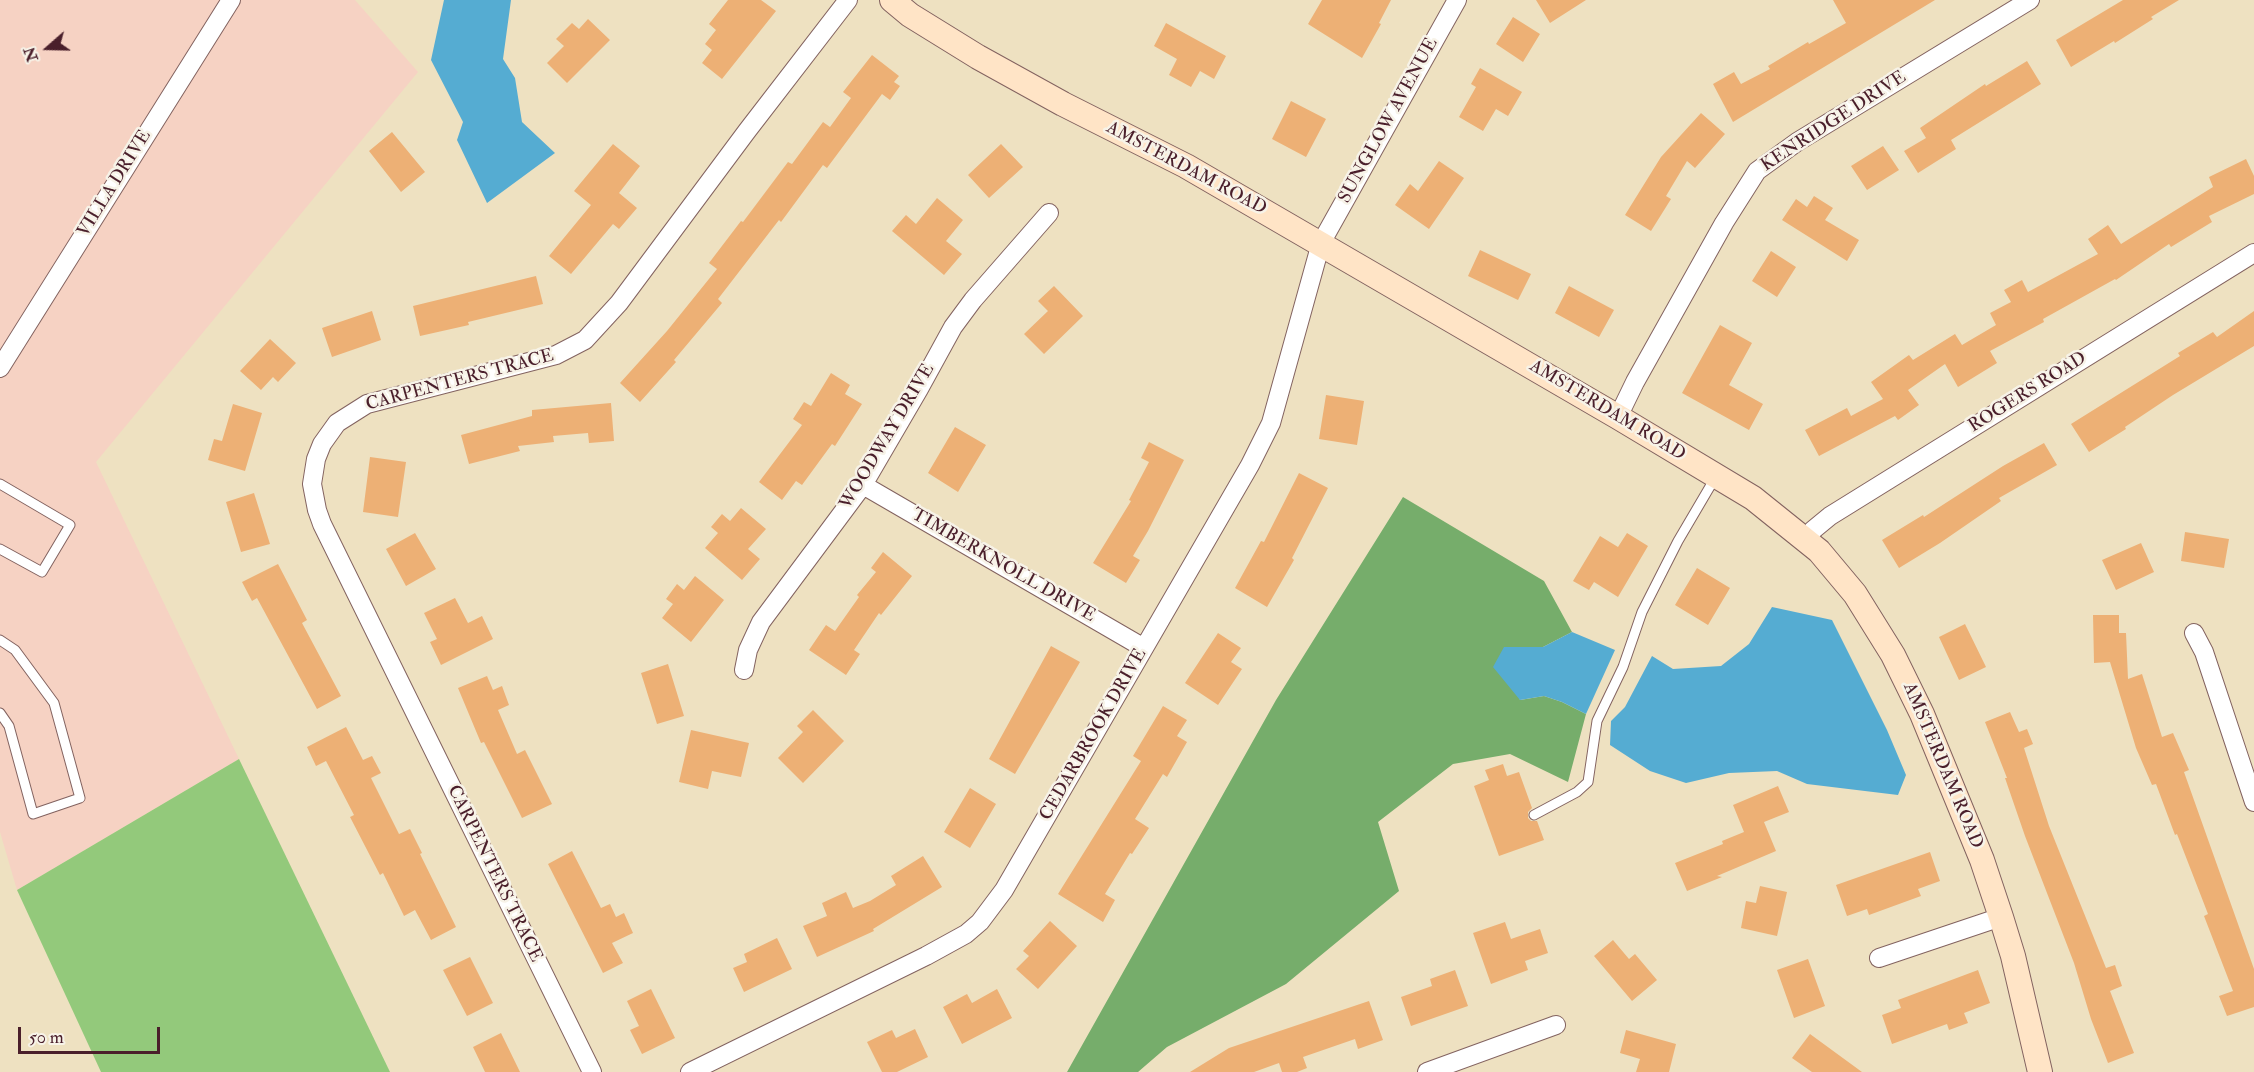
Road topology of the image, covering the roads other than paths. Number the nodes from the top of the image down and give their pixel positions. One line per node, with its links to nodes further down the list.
1 (231, 0): 9 (street, VILLA DRIVE)
2 (848, 0): 26 (street, CARPENTERS TRACE)
3 (892, 0): 7 (main road, AMSTERDAM ROAD)
4 (1457, 0): 7 (street, SUNGLOW AVENUE)
5 (2030, 0): 10 (street, KENRIDGE DRIVE)
6 (1049, 213): 13 (street, WOODWAY DRIVE)
7 (1321, 243): 10 (main road, AMSTERDAM ROAD); 18 (street, CEDARBROOK DRIVE)
8 (2254, 253): 14 (street, ROGERS ROAD)
9 (0, 368)
10 (1618, 417): 11 (main road, AMSTERDAM ROAD)
11 (1716, 476): 14 (main road, AMSTERDAM ROAD); 22 (lane)
12 (0, 484): 15 (lane)
13 (862, 485): 18 (street, TIMBERKNOLL DRIVE); 19 (street, WOODWAY DRIVE)
14 (1807, 540): 23 (main road, AMSTERDAM ROAD)
15 (0, 549)
16 (2194, 633): 21 (street)
17 (0, 640): 20 (lane)
18 (1144, 648): 27 (street, CEDARBROOK DRIVE)
19 (744, 670)
20 (0, 713)
21 (2254, 802)
22 (1534, 815)
23 (2001, 917): 24 (street); 29 (main road, AMSTERDAM ROAD)
24 (1879, 958)
25 (1556, 1025): 28 (street)
26 (592, 1072)
27 (690, 1072)
28 (1427, 1072)
29 (2040, 1072)

